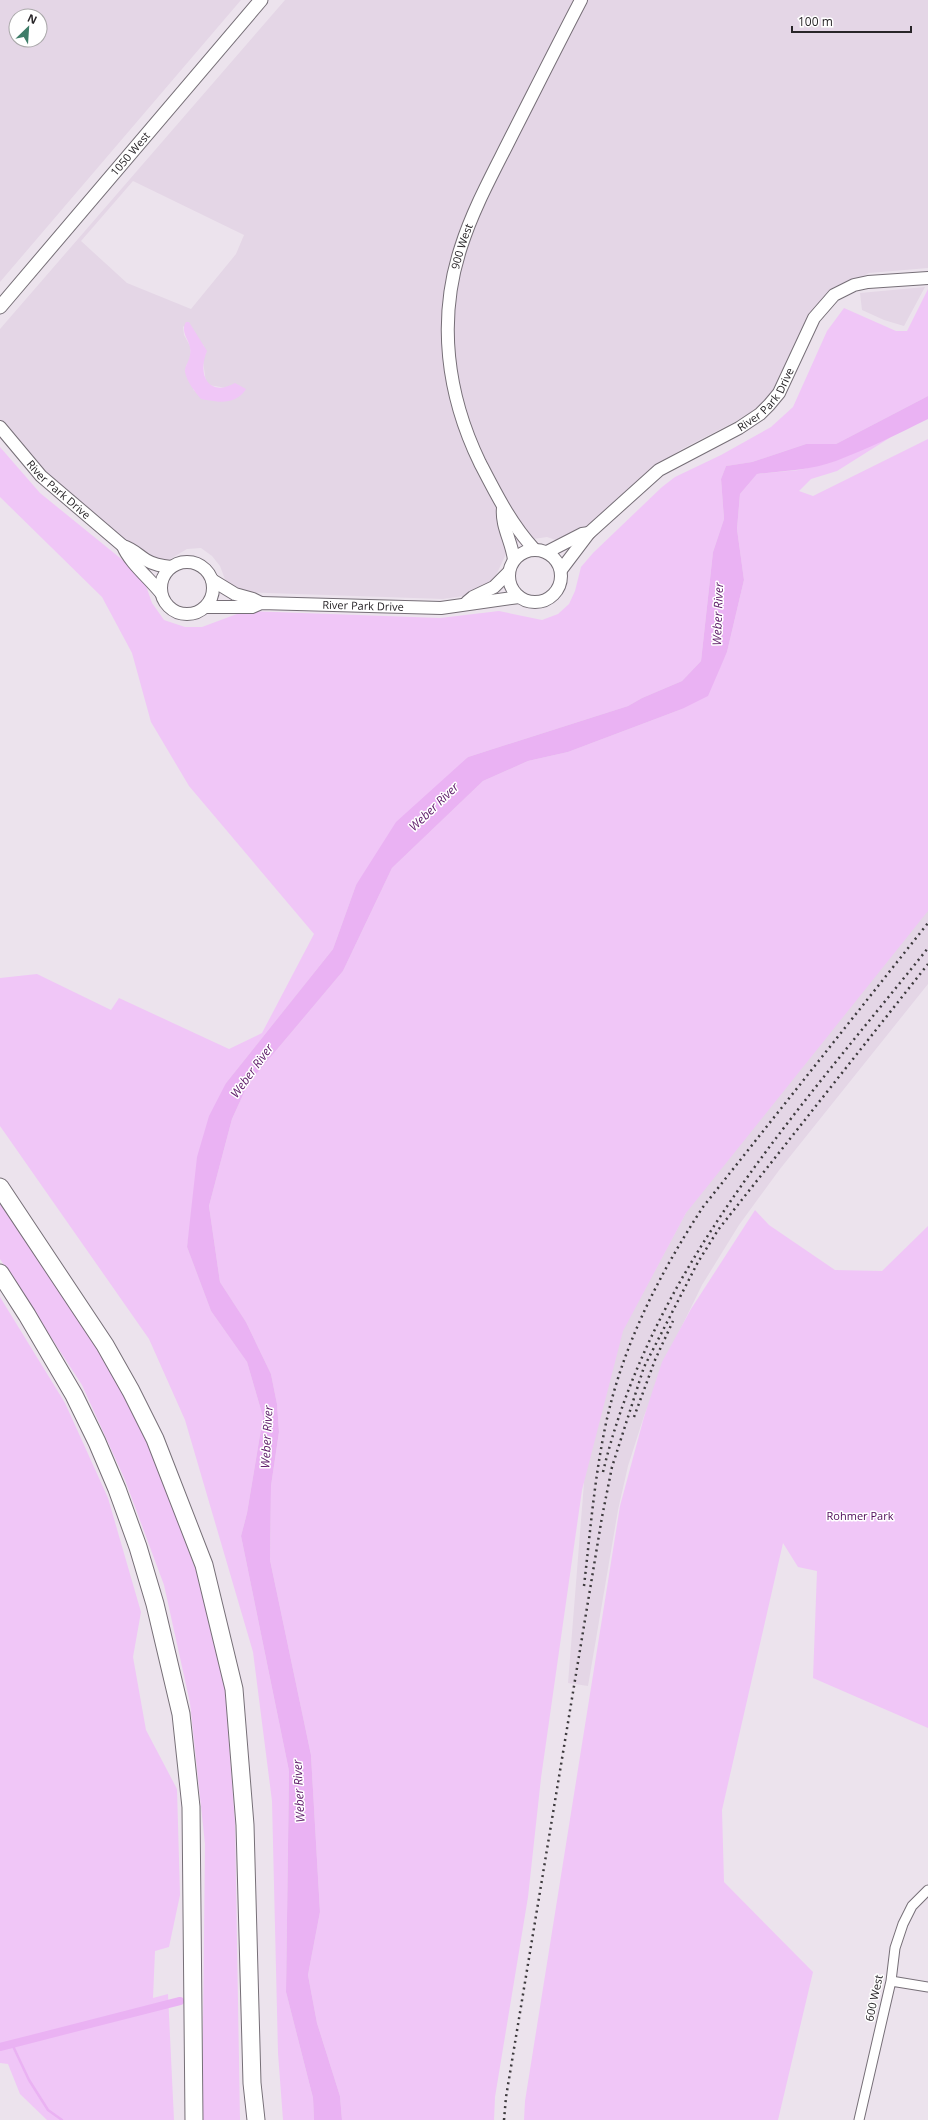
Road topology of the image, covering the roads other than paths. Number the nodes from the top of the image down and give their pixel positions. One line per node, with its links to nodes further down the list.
1 (261, 0): 4 (main road, 1050 West)
2 (580, 0): 6 (street, 900 West)
3 (928, 278): 7 (street, River Park Drive)
4 (0, 307)
5 (0, 427): 8 (street, River Park Drive)
6 (503, 508): 9 (street, 900 West); 11 (street, 900 West)
7 (589, 533): 10 (street, River Park Drive); 13 (street, River Park Drive)
8 (124, 546): 12 (street, River Park Drive); 16 (street, River Park Drive)
9 (534, 550): 10 (street); 11 (street)
10 (547, 552): 13 (street)
11 (514, 560): 14 (street)
12 (171, 567): 15 (street); 16 (street)
13 (561, 570): 17 (street)
14 (509, 572): 17 (street); 19 (street, River Park Drive)
15 (212, 580): 18 (street, River Park Drive); 20 (street)
16 (161, 593): 20 (street)
17 (519, 597): 19 (street, River Park Drive)
18 (261, 603): 19 (street, River Park Drive); 20 (street, River Park Drive)
19 (464, 604)
20 (206, 607)
21 (0, 1186): 27 (highway)
22 (0, 1273): 26 (highway)
23 (928, 1890): 24 (street, 600 West)
24 (891, 1981): 25 (street); 28 (street, 600 West)
25 (928, 1987)
26 (194, 2120)
27 (256, 2120)
28 (859, 2120)

